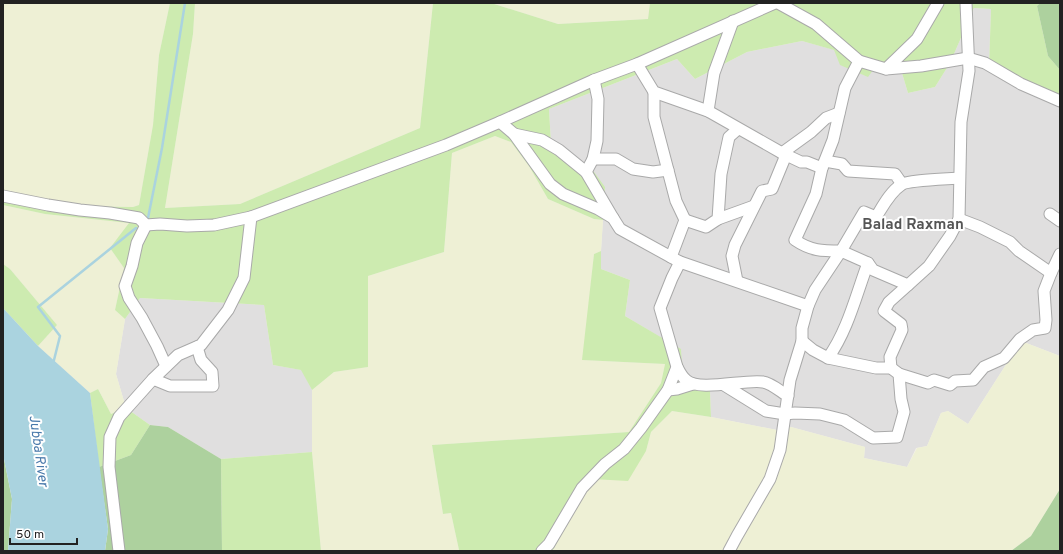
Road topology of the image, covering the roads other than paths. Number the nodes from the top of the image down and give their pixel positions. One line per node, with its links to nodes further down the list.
1 (775, 3): 5 (street)
2 (778, 3): 7 (street)
3 (938, 3): 9 (street)
4 (966, 3): 6 (street)
5 (734, 22): 8 (street); 13 (street)
6 (968, 58): 9 (street); 12 (street); 23 (street)
7 (859, 62): 9 (street); 14 (street)
8 (637, 64): 10 (street); 11 (street)
9 (886, 69)
10 (594, 80): 15 (street); 19 (street)
11 (654, 92): 13 (street); 21 (street)
12 (1060, 101)
13 (708, 111): 16 (street)
14 (839, 113): 18 (street); 20 (street)
15 (500, 122): 17 (street); 28 (street)
16 (738, 129): 18 (street); 30 (street)
17 (514, 134): 22 (street); 29 (street)
18 (784, 154): 20 (street); 26 (street)
19 (593, 159): 21 (street); 22 (street)
20 (823, 164): 24 (street); 35 (street)
21 (668, 170): 32 (street)
22 (586, 172): 29 (street)
23 (959, 178): 24 (street); 31 (street)
24 (902, 184): 35 (street)
25 (3, 196): 34 (street)
26 (754, 206): 30 (street); 40 (street)
27 (1050, 214): 33 (street)
28 (251, 217): 34 (street); 44 (street)
29 (613, 218): 37 (street)
30 (718, 219): 32 (street)
31 (959, 219): 39 (street); 41 (street)
32 (685, 220): 37 (street)
33 (1060, 221)
34 (146, 225): 46 (street)
35 (841, 251): 38 (street); 42 (street)
36 (1060, 254): 39 (street)
37 (675, 260): 40 (street); 47 (street)
38 (868, 263): 41 (street); 45 (street)
39 (1051, 273): 48 (street)
40 (737, 281): 42 (street)
41 (908, 285): 48 (street)
42 (808, 306): 43 (street)
43 (802, 341): 45 (street); 53 (street)
44 (197, 346): 46 (street); 49 (street)
45 (828, 358): 48 (street)
46 (166, 366): 49 (street)
47 (677, 367): 50 (street); 52 (street)
48 (895, 372): 54 (street)
49 (153, 379): 55 (street)
50 (693, 384): 51 (street); 52 (street)
51 (724, 385): 53 (street); 54 (street)
52 (668, 390): 56 (street)
53 (788, 396): 54 (street)
54 (785, 414): 57 (street)
55 (120, 551)
56 (542, 551)
57 (729, 551)

